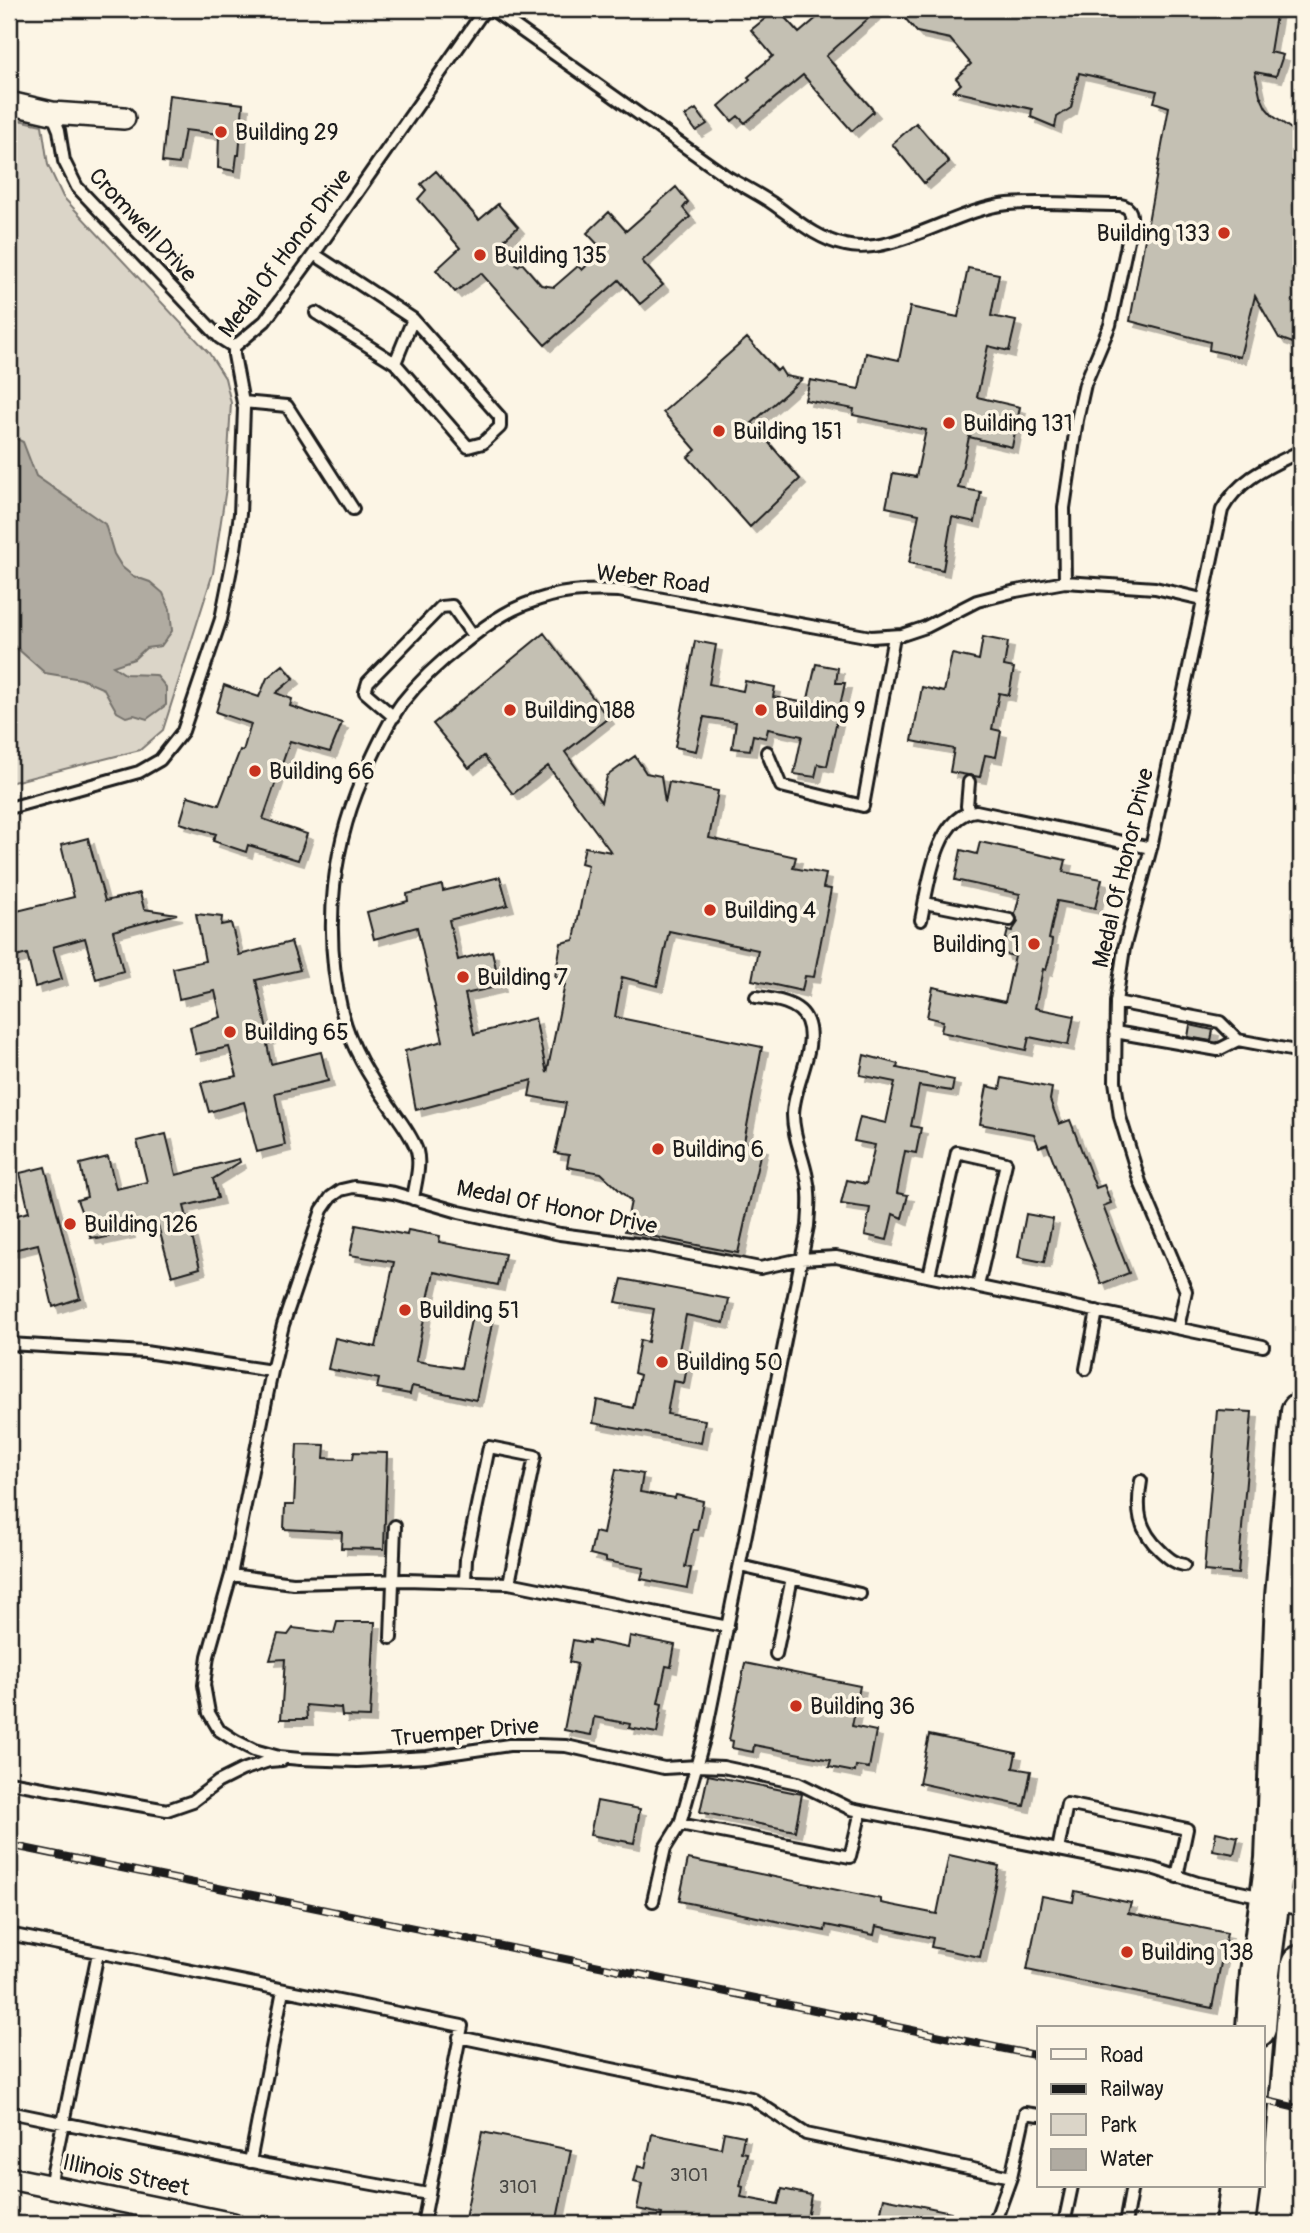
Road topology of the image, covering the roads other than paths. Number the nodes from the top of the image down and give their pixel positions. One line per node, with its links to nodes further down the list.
1 (485, 9): 6 (lane, Medal Of Honor Drive)
2 (491, 9): 14 (lane)
3 (9, 103): 4 (street)
4 (52, 113): 5 (street); 9 (lane, Cromwell Drive)
5 (124, 118)
6 (314, 254): 8 (lane); 9 (lane, Medal Of Honor Drive)
7 (316, 313): 10 (lane)
8 (413, 319): 10 (lane); 10 (lane)
9 (234, 347): 11 (lane, Medal Of Honor Drive)
10 (395, 363)
11 (243, 402): 13 (lane); 21 (lane, Medal Of Honor Drive)
12 (1301, 451): 15 (lane, Medal Of Honor Drive)
13 (353, 509)
14 (1065, 582): 15 (lane, Weber Road); 17 (lane, Weber Road)
15 (1202, 598): 23 (lane, Medal Of Honor Drive)
16 (473, 636): 17 (lane, Weber Road); 18 (lane, Weber Road); 18 (lane)
17 (894, 636): 19 (lane)
18 (394, 717): 32 (lane, Weber Road)
19 (767, 752)
20 (969, 782): 22 (lane)
21 (9, 808)
22 (969, 812): 23 (lane); 24 (lane)
23 (1151, 848): 28 (lane, Medal Of Honor Drive)
24 (925, 903): 25 (lane); 26 (lane)
25 (921, 920)
26 (1010, 920)
27 (756, 997): 33 (lane)
28 (1116, 1002): 29 (lane, Medal Of Honor Drive); 30 (lane)
29 (1115, 1032): 30 (lane); 37 (lane, Medal Of Honor Drive)
30 (1238, 1040): 31 (lane)
31 (1301, 1052)
32 (413, 1199): 33 (lane, Medal Of Honor Drive); 41 (lane, Medal Of Honor Drive)
33 (801, 1259): 34 (lane, Medal Of Honor Drive); 46 (lane)
34 (929, 1276): 35 (lane, Medal Of Honor Drive); 35 (lane)
35 (978, 1286): 36 (lane, Medal Of Honor Drive)
36 (1097, 1311): 37 (lane, Medal Of Honor Drive); 40 (lane)
37 (1178, 1328): 39 (lane, Medal Of Honor Drive)
38 (9, 1344): 41 (lane)
39 (1263, 1346)
40 (1086, 1369)
41 (272, 1371): 47 (lane, Truemper Drive)
42 (1301, 1412): 64 (highway)
43 (1141, 1480): 45 (lane)
44 (395, 1526): 49 (lane)
45 (1184, 1565)
46 (740, 1566): 48 (lane); 53 (lane)
47 (230, 1575): 49 (lane); 56 (lane, Truemper Drive)
48 (792, 1578): 52 (lane); 55 (lane)
49 (394, 1580): 50 (lane); 54 (lane)
50 (465, 1580): 51 (lane); 51 (lane)
51 (509, 1583): 53 (lane)
52 (860, 1594)
53 (728, 1627): 57 (lane)
54 (391, 1638)
55 (776, 1654)
56 (300, 1759): 57 (lane, Truemper Drive); 58 (lane)
57 (698, 1766): 59 (lane, Truemper Drive); 60 (lane)
58 (9, 1782)
59 (861, 1811): 60 (lane); 61 (lane, Truemper Drive)
60 (680, 1824): 63 (lane)
61 (1058, 1850): 62 (lane, Truemper Drive); 62 (lane)
62 (1177, 1877): 64 (lane, Truemper Drive)
63 (653, 1901)
64 (1285, 1901): 69 (highway)
65 (9, 1934): 66 (lane)
66 (98, 1953): 68 (lane); 73 (lane)
67 (1301, 1965): 88 (highway)
68 (284, 1990): 70 (lane); 74 (lane)
69 (1256, 2026)
70 (460, 2031): 75 (lane); 81 (lane)
71 (9, 2112): 73 (lane)
72 (1037, 2115): 75 (lane)
73 (63, 2123): 74 (lane); 77 (lane)
74 (250, 2162): 81 (lane)
75 (1011, 2177): 84 (lane)
76 (9, 2178): 77 (street, Illinois Street)
77 (50, 2186): 82 (street, Illinois Street)
78 (1072, 2188): 85 (lane)
79 (1132, 2188): 86 (lane)
80 (1240, 2188): 87 (highway)
81 (428, 2194): 83 (lane)
82 (233, 2224)
83 (423, 2224)
84 (994, 2224)
85 (1064, 2224)
86 (1125, 2224)
87 (1235, 2224)
88 (1276, 2224)

